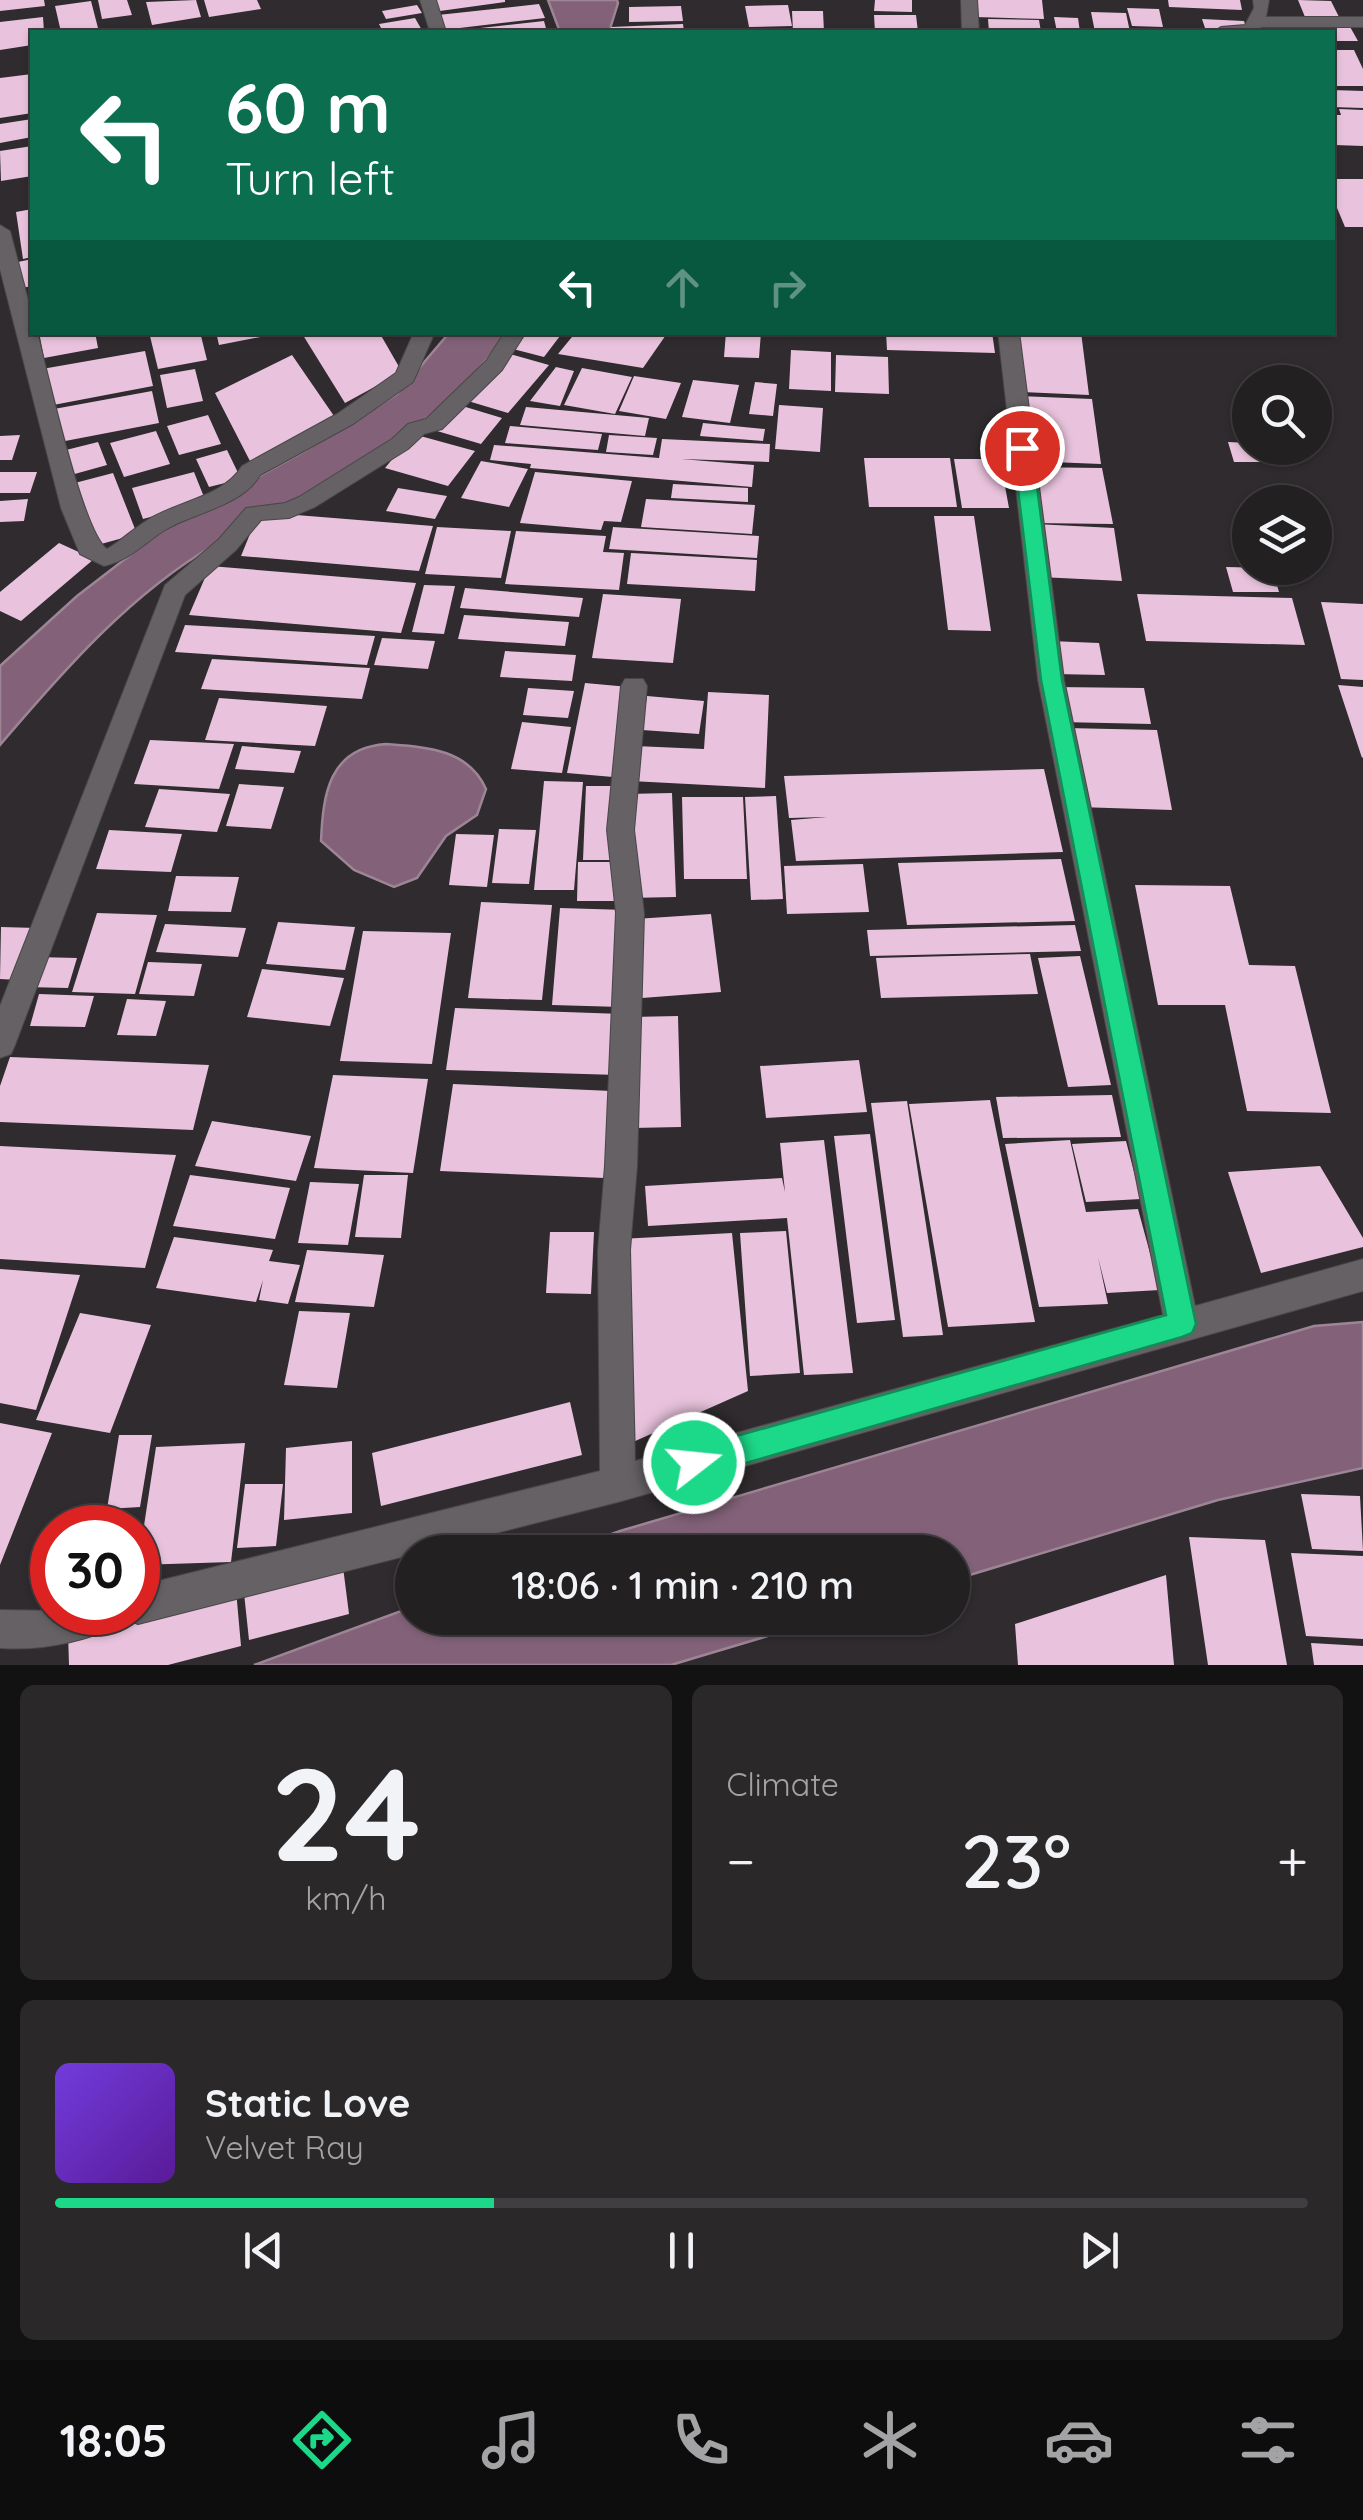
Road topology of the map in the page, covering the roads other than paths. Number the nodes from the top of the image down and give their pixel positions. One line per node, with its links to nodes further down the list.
1 (428, 0): 6 (street)
2 (969, 0): 7 (street)
3 (1261, 0): 4 (street)
4 (1255, 22): 5 (street); 8 (street)
5 (1363, 22)
6 (437, 30)
7 (971, 30)
8 (1251, 30)
9 (0, 231): 10 (street)
10 (424, 335)
11 (514, 335): 14 (street)
12 (1008, 335): 16 (street)
13 (634, 686): 17 (street)
14 (0, 1045)
15 (1363, 1276): 16 (street)
16 (1182, 1324): 17 (street)
17 (618, 1484): 18 (street)
18 (160, 1599)
19 (0, 1629): 20 (street)
20 (30, 1632)

